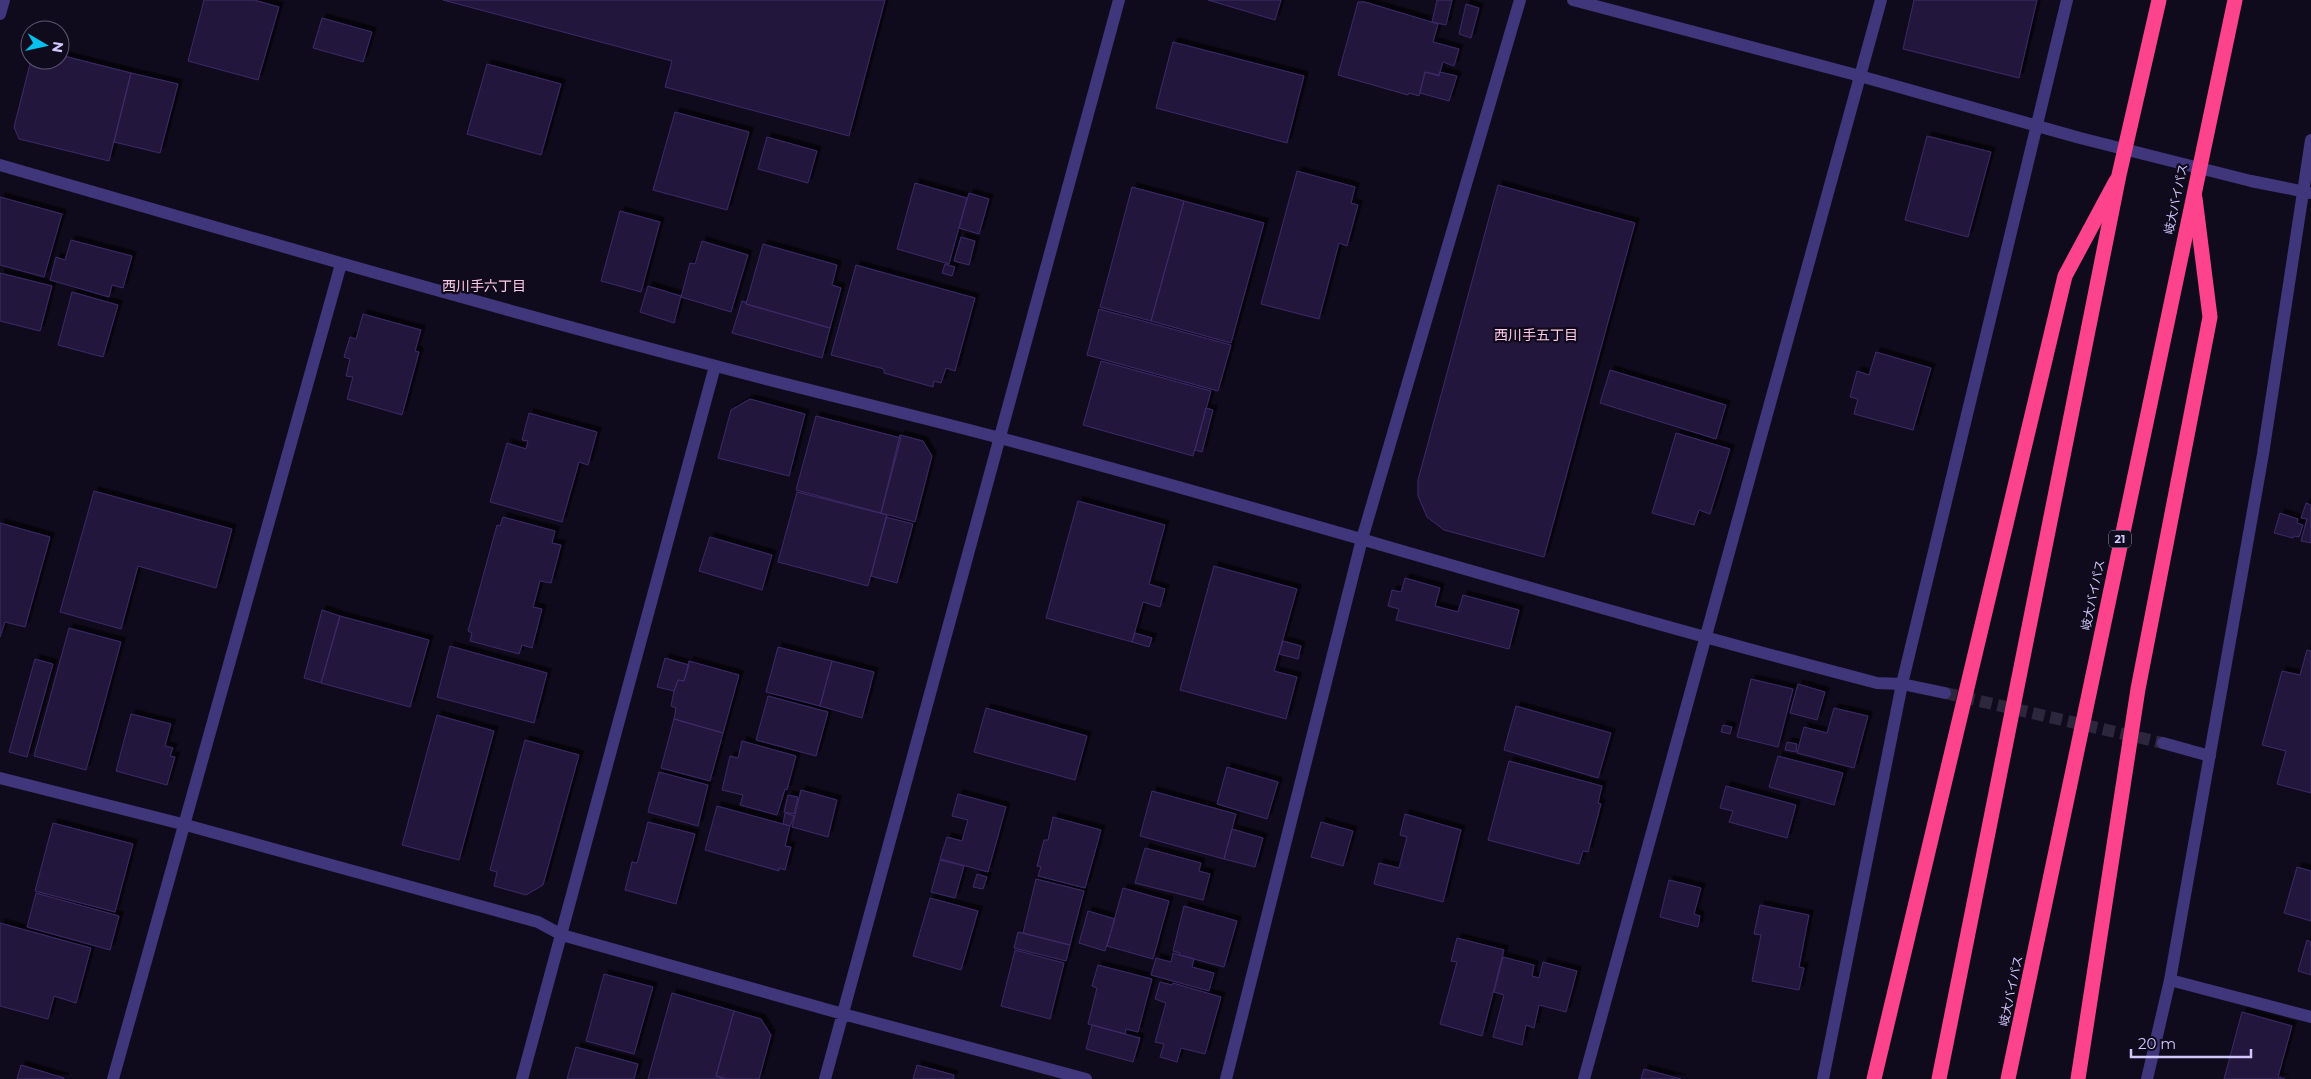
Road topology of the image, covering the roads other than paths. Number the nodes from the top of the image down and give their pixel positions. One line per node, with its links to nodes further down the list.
1 (4, 0): 9 (street)
2 (1119, 0): 19 (street)
3 (1520, 0): 20 (street)
4 (1573, 0): 10 (street)
5 (1881, 0): 10 (street)
6 (2067, 0): 11 (street)
7 (2159, 0): 14 (highway, bridge)
8 (2234, 0): 15 (highway, 岐大バイパス / 21, bridge)
9 (0, 14)
10 (1860, 76): 11 (street); 21 (street)
11 (2037, 126): 16 (street); 22 (street)
12 (2311, 140): 16 (street)
13 (0, 165): 17 (street)
14 (2119, 175): 40 (highway); 41 (highway, bridge)
15 (2193, 189): 42 (highway, 岐大バイパス / 21, bridge); 43 (highway, 21)
16 (2307, 192): 25 (street)
17 (341, 264): 18 (street); 27 (street)
18 (715, 366): 19 (street); 28 (street)
19 (1001, 438): 20 (street); 30 (street)
20 (1362, 539): 21 (street); 37 (street)
21 (1704, 639): 22 (street); 38 (street)
22 (1902, 684): 23 (street); 39 (street)
23 (1945, 693)
24 (2163, 743): 25 (street)
25 (2210, 756): 29 (street)
26 (0, 778): 27 (street)
27 (186, 825): 28 (street); 33 (street)
28 (562, 935): 30 (street); 34 (street)
29 (2170, 980): 31 (street); 44 (street)
30 (843, 1014): 32 (street); 35 (street)
31 (2311, 1017)
32 (1051, 1075): 36 (street)
33 (113, 1079)
34 (522, 1079)
35 (825, 1079)
36 (1086, 1079)
37 (1226, 1079)
38 (1584, 1079)
39 (1823, 1079)
40 (1874, 1079)
41 (1939, 1079)
42 (2008, 1079)
43 (2078, 1079)
44 (2147, 1079)

